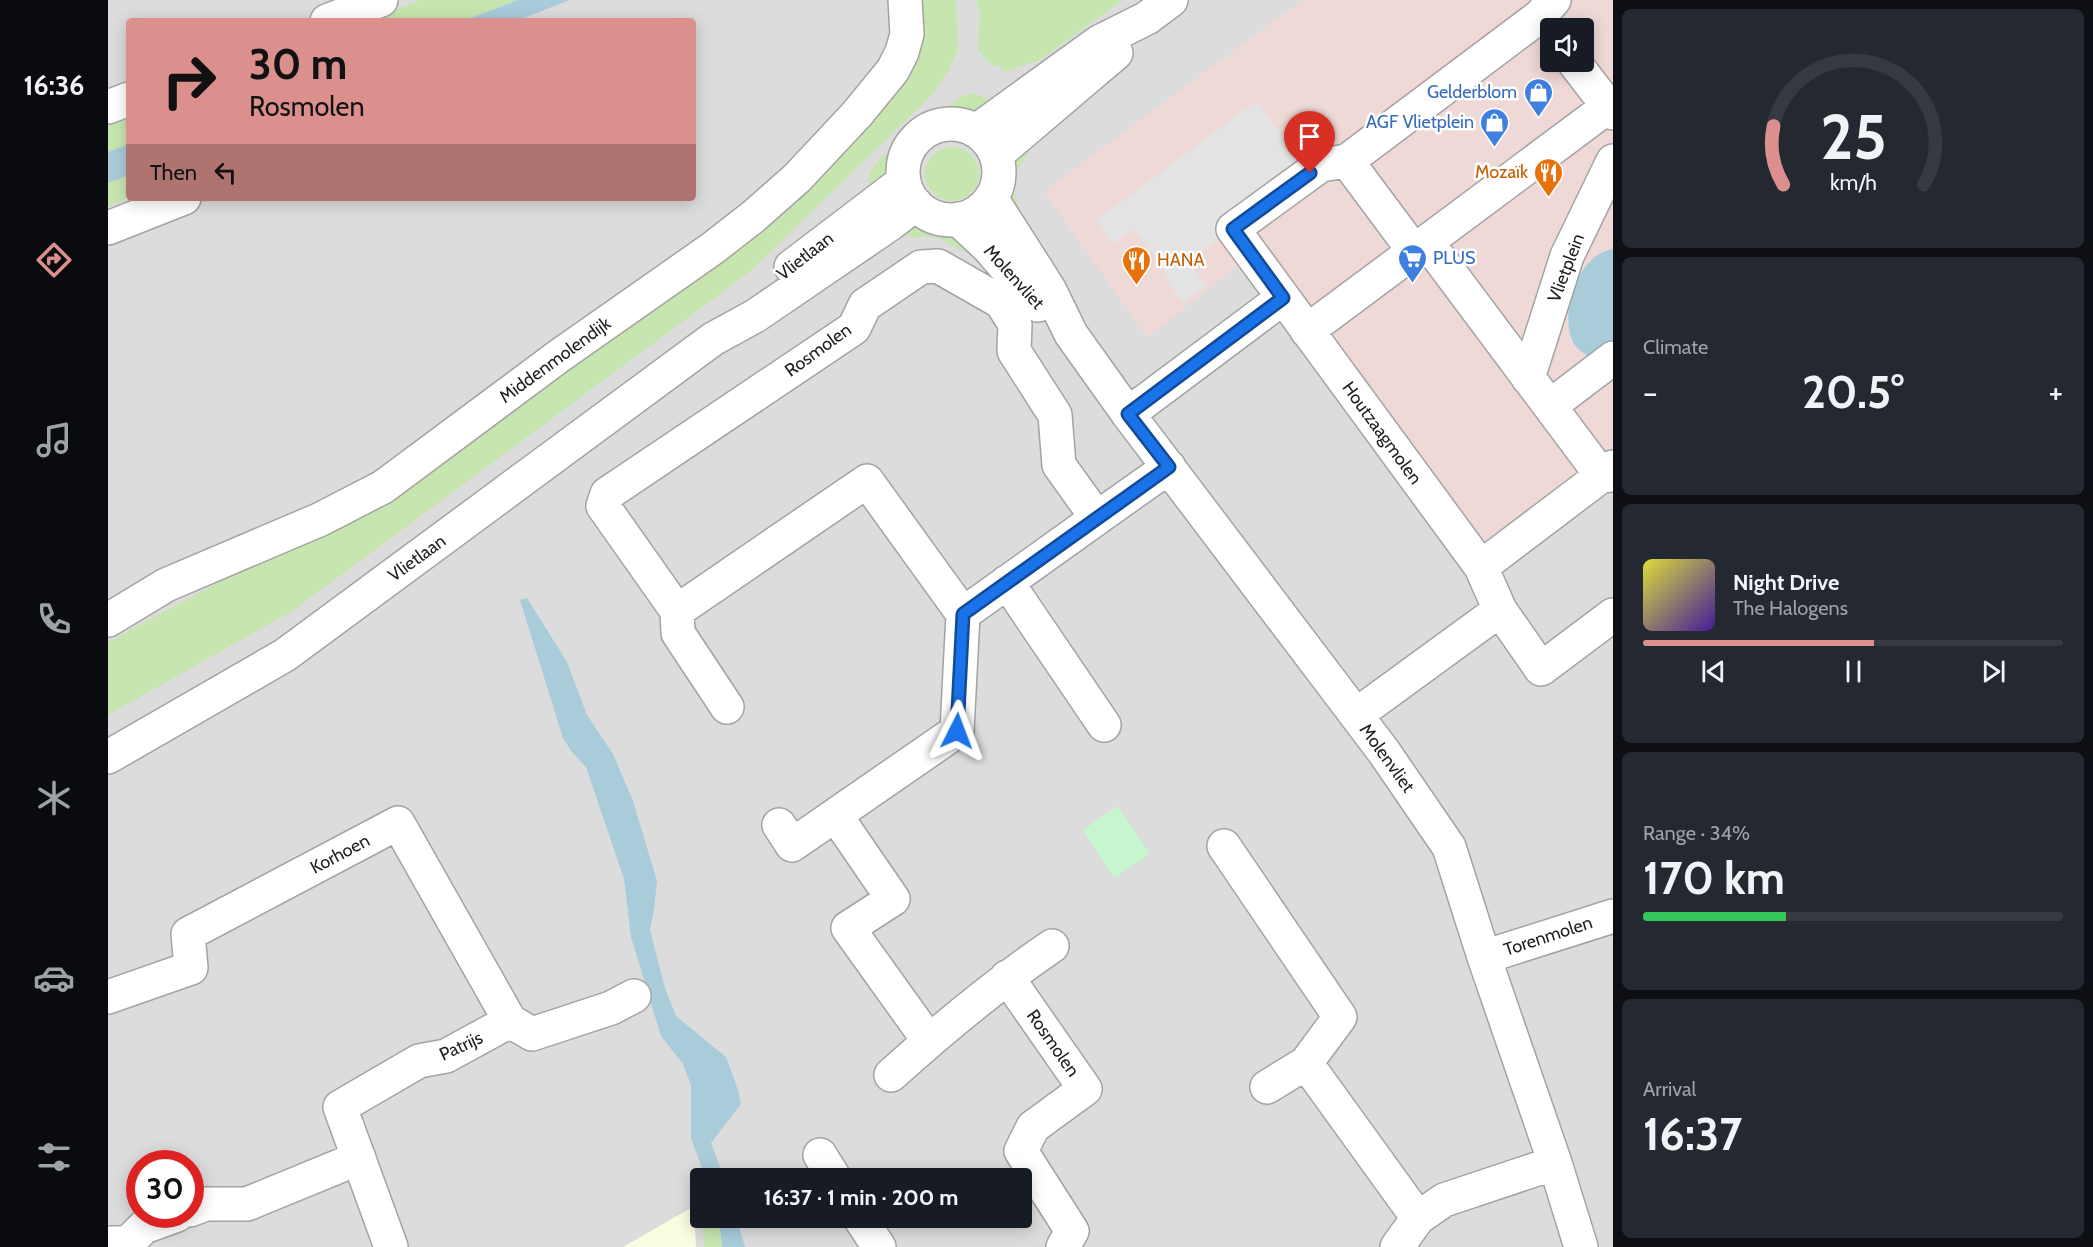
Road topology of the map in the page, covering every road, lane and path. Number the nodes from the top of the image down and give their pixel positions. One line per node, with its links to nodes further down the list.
1 (381, 0): 5 (street)
2 (905, 0): 33 (street, Middenmolendijk)
3 (1159, 9): 8 (street)
4 (1545, 12): 10 (street)
5 (335, 18)
6 (1582, 72): 7 (street)
7 (1611, 108): 16 (street)
8 (986, 143): 11 (street); 12 (street)
9 (1613, 161): 21 (street, Vlietplein)
10 (1334, 163): 16 (street); 17 (street, Houtzaagmolen)
11 (910, 193): 14 (street); 37 (street, Vlietlaan)
12 (991, 198): 14 (street); 19 (street, Molenvliet)
13 (176, 201): 15 (street)
14 (958, 219): 19 (street, Molenvliet)
15 (108, 228)
16 (1420, 247): 18 (street); 21 (street)
17 (1283, 298): 18 (street, Houtzaagmolen); 23 (street)
18 (1307, 331): 27 (street, Houtzaagmolen)
19 (1071, 334): 23 (street, Molenvliet)
20 (1613, 358): 22 (street)
21 (1528, 378): 22 (street)
22 (1550, 406): 25 (street)
23 (1128, 414): 24 (street, Molenvliet)
24 (1169, 467): 26 (street); 35 (street, Molenvliet)
25 (1609, 473): 27 (street)
26 (1097, 518): 28 (street); 29 (street, Rosmolen)
27 (1481, 567): 30 (street, Houtzaagmolen)
28 (1007, 582): 31 (street); 36 (street)
29 (677, 610): 31 (street); 34 (street, Rosmolen)
30 (1500, 610): 32 (street, Houtzaagmolen); 35 (street)
31 (963, 614): 38 (street)
32 (1613, 615)
33 (108, 620)
34 (727, 707)
35 (1356, 715): 43 (street, Molenvliet)
36 (1104, 725)
37 (108, 757)
38 (836, 816): 39 (street); 48 (street)
39 (779, 825)
40 (1224, 846): 49 (street)
41 (1613, 916): 43 (street, Torenmolen)
42 (1052, 946): 44 (street)
43 (1484, 957): 53 (street, Molenvliet)
44 (1007, 977): 48 (street); 61 (street, Rosmolen)
45 (634, 996): 47 (street)
46 (108, 997): 47 (street, Korhoen)
47 (510, 1021): 52 (street, Patrijs)
48 (929, 1041): 50 (street)
49 (1306, 1063): 51 (street); 57 (street)
50 (891, 1076)
51 (1267, 1087)
52 (359, 1158): 54 (street); 59 (street, Patrijs)
53 (1555, 1163): 57 (street); 62 (street, Molenvliet)
54 (204, 1205)
55 (143, 1228): 58 (street)
56 (867, 1228): 60 (street)
57 (1405, 1239)
58 (122, 1244)
59 (390, 1247)
60 (879, 1247)
61 (1063, 1247)
62 (1581, 1247)

